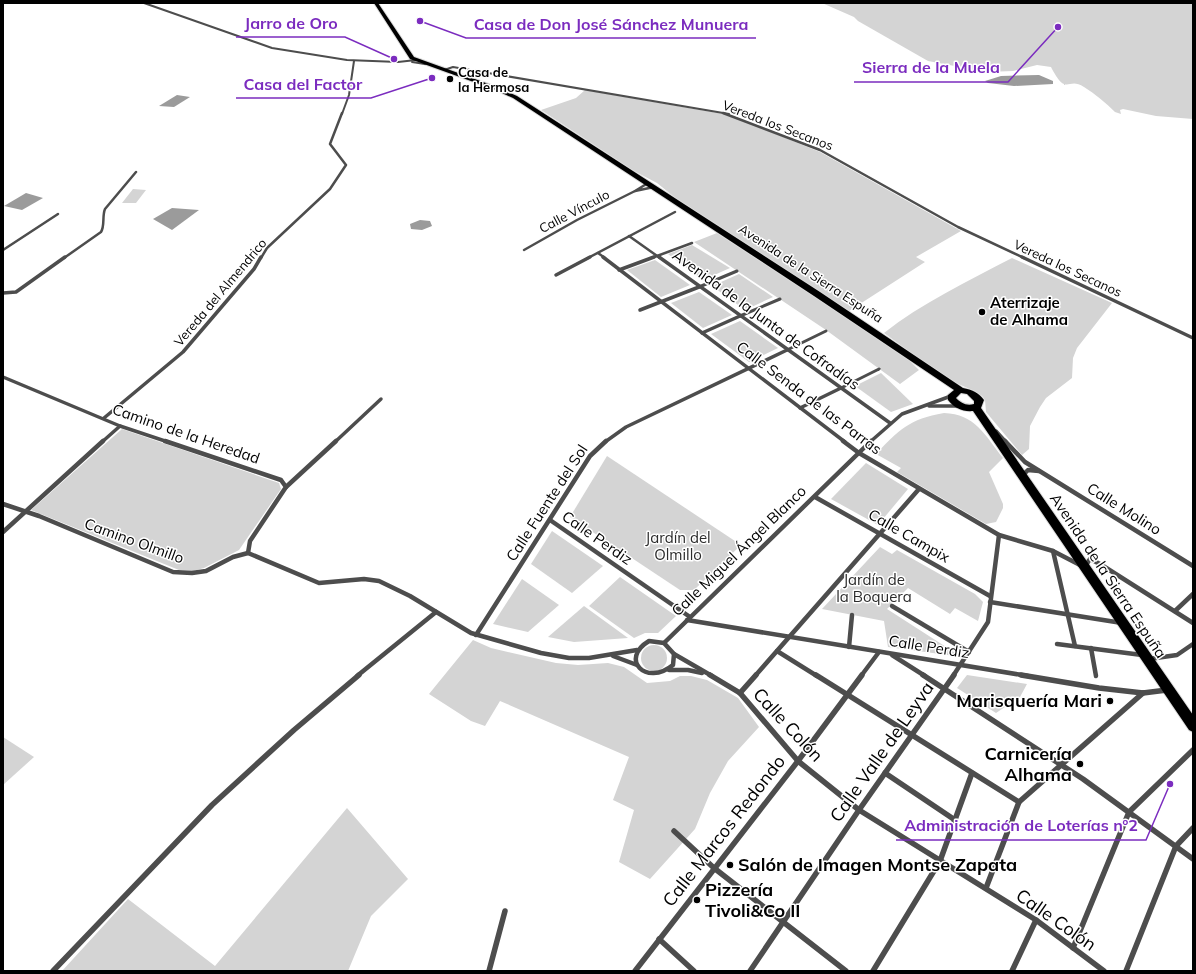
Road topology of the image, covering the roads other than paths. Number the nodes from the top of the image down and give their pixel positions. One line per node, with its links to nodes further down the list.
1 (144, 3): 3 (street)
2 (376, 3): 4 (main road)
3 (354, 60): 5 (street); 44 (street, Vereda del Almendrico)
4 (416, 60): 5 (street); 6 (main road, Avenida de la Sierra Espuña)
5 (408, 61): 6 (street)
6 (425, 64): 7 (main road, Avenida de la Sierra Espuña)
7 (444, 70): 9 (main road, Avenida de la Sierra Espuña); 30 (street, Vereda los Secanos)
8 (136, 172): 23 (street)
9 (651, 185): 10 (street, Calle Vínculo); 10 (street, Calle Vínculo); 34 (main road, Avenida de la Sierra Espuña)
10 (635, 191): 16 (street, Calle Vínculo)
11 (675, 212): 13 (street)
12 (58, 214): 15 (street)
13 (629, 236): 17 (street); 18 (street, Avenida de la Junta de Cofradías)
14 (692, 243): 18 (street)
15 (3, 250)
16 (524, 250)
17 (598, 253): 19 (street, Calle Senda de las Parras); 21 (street)
18 (657, 256): 19 (street); 22 (street, Avenida de la Junta de Cofradías)
19 (619, 270): 25 (street, Calle Senda de las Parras)
20 (737, 271): 22 (street)
21 (556, 275)
22 (699, 287): 25 (street); 27 (street, Avenida de la Junta de Cofradías)
23 (3, 293)
24 (780, 299): 27 (street)
25 (661, 302): 26 (street); 29 (street, Calle Senda de las Parras)
26 (640, 310)
27 (740, 316): 29 (street); 31 (street, Avenida de la Junta de Cofradías)
28 (826, 331): 31 (street)
29 (702, 333): 32 (street, Calle Senda de las Parras)
30 (1193, 338)
31 (787, 350): 32 (street, Calle Fuente del Sol); 36 (street, Avenida de la Junta de Cofradías)
32 (749, 369): 43 (street, Calle Senda de las Parras); 56 (street, Calle Fuente del Sol)
33 (879, 369): 36 (street)
34 (930, 372): 37 (main road, Avenida de la Sierra Espuña); 38 (main road, Avenida de la Sierra Espuña)
35 (3, 377): 44 (street, Camino de la Heredad)
36 (841, 388): 43 (street); 45 (street, Avenida de la Junta de Cofradías)
37 (960, 390): 38 (main road); 42 (main road, Avenida de la Sierra Espuña)
38 (951, 395): 40 (street, Calle Miguel Ángel Blanco); 41 (main road, Avenida de la Sierra Espuña)
39 (381, 399): 51 (street)
40 (926, 406): 41 (street, Calle Miguel Ángel Blanco); 45 (street, Calle Miguel Ángel Blanco)
41 (960, 406): 42 (main road); 47 (main road, Avenida de la Sierra Espuña)
42 (977, 406): 47 (main road, Avenida de la Sierra Espuña); 49 (street, Calle Molino)
43 (800, 408): 48 (street, Calle Senda de las Parras)
44 (104, 418): 46 (street, Camino de la Heredad)
45 (890, 422): 48 (street, Calle Miguel Ángel Blanco)
46 (120, 426): 51 (street, Camino de la Heredad); 55 (street)
47 (998, 442): 50 (main road, Avenida de la Sierra Espuña)
48 (859, 454): 52 (street, Calle Senda de las Parras); 53 (street, Calle Miguel Ángel Blanco)
49 (1043, 473): 50 (street); 62 (street, Calle Molino)
50 (1022, 476): 63 (main road, Avenida de la Sierra Espuña)
51 (286, 487): 61 (street)
52 (919, 489): 58 (street); 59 (street, Calle Senda de las Parras)
53 (815, 496): 58 (street, Calle Campix); 71 (street, Calle Miguel Ángel Blanco)
54 (3, 504): 55 (street, Camino Olmillo)
55 (26, 512): 57 (street); 61 (street, Camino Olmillo)
56 (550, 520): 71 (street, Calle Perdiz); 74 (street, Calle Fuente del Sol)
57 (3, 532)
58 (881, 533): 65 (street, Calle Campix); 75 (street)
59 (999, 535): 60 (street, Calle Senda de las Parras); 65 (street, Calle Valle de Leyva)
60 (1053, 551): 63 (street, Calle Senda de las Parras); 70 (street)
61 (248, 553): 68 (street)
62 (1193, 566)
63 (1085, 568): 67 (street); 73 (main road, Avenida de la Sierra Espuña)
64 (1193, 594): 67 (street)
65 (990, 599): 70 (street, Calle Campix); 85 (street, Calle Valle de Leyva)
66 (892, 606): 85 (street)
67 (1175, 611): 72 (street)
68 (436, 612): 74 (street); 124 (street)
69 (852, 614): 80 (street)
70 (1068, 615): 73 (street, Calle Campix); 79 (street)
71 (689, 618): 75 (street, Calle Perdiz); 76 (street, Calle Miguel Ángel Blanco)
72 (1193, 623)
73 (1122, 624): 89 (main road, Avenida de la Sierra Espuña)
74 (476, 635): 88 (street)
75 (789, 637): 80 (street, Calle Perdiz); 83 (street)
76 (664, 643): 82 (street); 87 (street)
77 (1058, 644): 79 (street)
78 (1193, 644): 89 (street)
79 (1075, 646): 81 (street)
80 (849, 647): 84 (street, Calle Perdiz)
81 (1090, 648): 89 (street); 94 (street)
82 (637, 650): 88 (street); 91 (street)
83 (777, 651): 98 (street); 99 (street)
84 (879, 652): 86 (street, Calle Perdiz); 99 (street, Calle Marcos Redondo)
85 (969, 652): 90 (street, Calle Valle de Leyva)
86 (890, 653): 90 (street, Calle Perdiz); 95 (street)
87 (674, 654): 92 (street); 93 (street, Calle Colón)
88 (613, 655): 91 (street)
89 (1145, 657): 96 (main road, Avenida de la Sierra Espuña)
90 (962, 664): 95 (street, Calle Valle de Leyva); 97 (street, Calle Perdiz)
91 (638, 665): 92 (street)
92 (669, 670): 93 (street, Calle Colón)
93 (708, 675): 98 (street, Calle Colón)
94 (1096, 676)
95 (943, 689): 102 (street, Calle Valle de Leyva); 105 (street)
96 (1167, 690): 97 (street, Calle Perdiz); 100 (main road, Avenida de la Sierra Espuña)
97 (1143, 693): 105 (street)
98 (740, 694): 104 (street, Calle Colón)
99 (848, 695): 102 (street); 104 (street, Calle Marcos Redondo)
100 (1189, 717): 101 (main road, Avenida de la Sierra Espuña)
101 (1193, 726)
102 (911, 735): 106 (street, Calle Valle de Leyva); 107 (street)
103 (1193, 750): 110 (street)
104 (798, 761): 109 (street, Calle Colón); 117 (street, Calle Marcos Redondo)
105 (1062, 766): 108 (street); 110 (street)
106 (885, 773): 109 (street, Calle Valle de Leyva); 111 (street)
107 (972, 773): 108 (street); 111 (street)
108 (1020, 802): 118 (street)
109 (859, 810): 116 (street, Calle Colón); 121 (street, Calle Valle de Leyva)
110 (1129, 812): 114 (street); 123 (street)
111 (955, 820): 116 (street)
112 (1193, 828): 114 (street)
113 (674, 831): 117 (street)
114 (1176, 846): 115 (street); 133 (street)
115 (1193, 859)
116 (940, 861): 118 (street, Calle Colón); 130 (street)
117 (714, 868): 121 (street); 122 (street, Calle Marcos Redondo)
118 (986, 888): 120 (street, Calle Colón)
119 (505, 911): 125 (street)
120 (1036, 920): 123 (street, Calle Colón); 131 (street)
121 (783, 922): 128 (street, Calle Valle de Leyva); 129 (street)
122 (659, 939): 126 (street, Calle Marcos Redondo); 127 (street)
123 (1073, 948): 132 (street, Calle Colón)
124 (53, 971)
125 (488, 971)
126 (635, 971)
127 (694, 971)
128 (750, 971)
129 (846, 971)
130 (873, 971)
131 (1012, 971)
132 (1104, 971)
133 (1126, 971)

